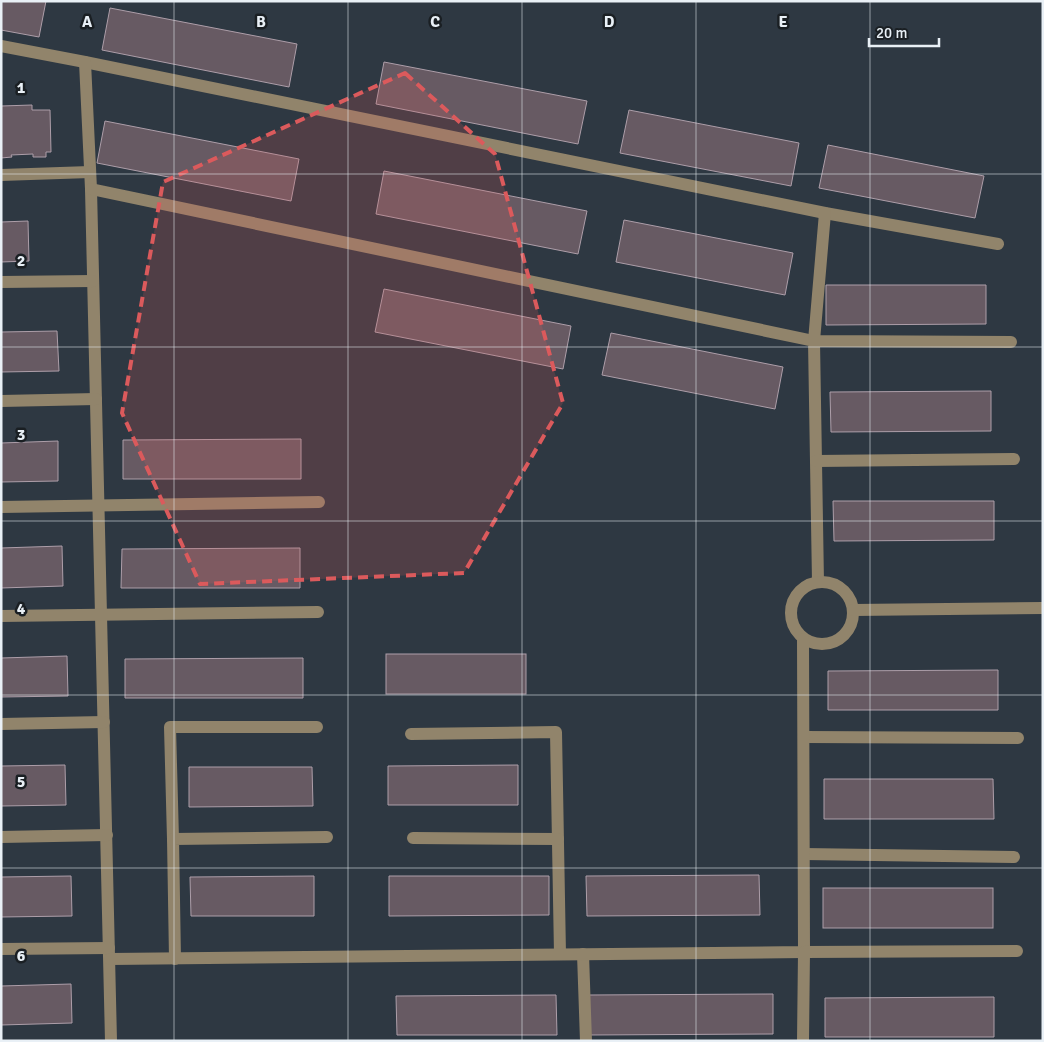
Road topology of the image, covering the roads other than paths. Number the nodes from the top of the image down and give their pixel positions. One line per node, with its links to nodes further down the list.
1 (1, 46): 2 (street)
2 (85, 62): 3 (street); 6 (street)
3 (90, 172): 4 (street); 5 (street)
4 (1, 175)
5 (90, 189): 8 (street); 10 (street)
6 (825, 213): 7 (street); 10 (street)
7 (998, 244)
8 (93, 281): 9 (street); 12 (street)
9 (1, 282)
10 (814, 341): 11 (street); 15 (street)
11 (1011, 342)
12 (96, 399): 13 (street); 17 (street)
13 (1, 401)
14 (1014, 458): 15 (street)
15 (816, 460): 19 (street)
16 (319, 502): 17 (street)
17 (98, 504): 18 (street); 23 (street)
18 (1, 507)
19 (818, 582): 21 (street); 25 (street)
20 (1043, 608): 21 (street)
21 (852, 610): 25 (street)
22 (318, 612): 23 (street)
23 (101, 614): 24 (street); 26 (street)
24 (1, 616)
25 (804, 639): 30 (street)
26 (104, 722): 27 (street); 32 (street)
27 (1, 724)
28 (318, 727): 36 (street)
29 (411, 734): 37 (street)
30 (804, 738): 31 (street); 38 (street)
31 (1018, 738)
32 (106, 835): 33 (street); 43 (street)
33 (1, 837)
34 (328, 837): 36 (street)
35 (413, 838): 37 (street)
36 (173, 839): 46 (street)
37 (558, 839): 44 (street)
38 (804, 854): 39 (street); 42 (street)
39 (1014, 857)
40 (1, 949): 43 (street)
41 (1017, 951): 42 (street)
42 (804, 952): 45 (street); 49 (street)
43 (109, 954): 46 (street); 47 (street)
44 (560, 954): 45 (street); 46 (street)
45 (583, 954): 48 (street)
46 (175, 959)
47 (111, 1041)
48 (586, 1041)
49 (803, 1041)

